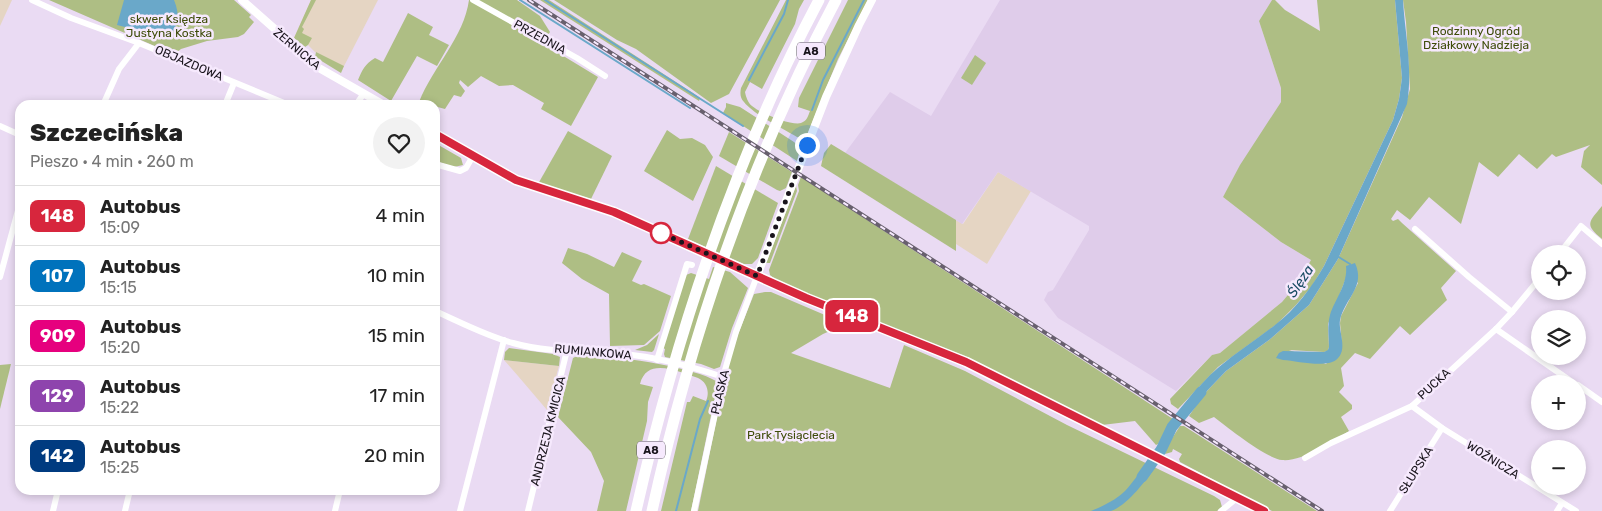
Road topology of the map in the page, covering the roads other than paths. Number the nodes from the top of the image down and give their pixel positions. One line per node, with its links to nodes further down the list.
1 (32, 0): 7 (street, OBJAZDOWA)
2 (242, 0): 10 (street, ŻERNICKA)
3 (473, 0): 8 (street, PRZEDNIA)
4 (820, 0): 52 (highway, A8)
5 (836, 0): 53 (highway, A8)
6 (872, 0): 26 (street)
7 (139, 43): 9 (street, OBJAZDOWA); 11 (street)
8 (605, 76)
9 (234, 83): 12 (street); 13 (street, OBJAZDOWA)
10 (364, 93): 14 (street); 15 (street, ŻERNICKA)
11 (105, 100)
12 (227, 100)
13 (276, 100)
14 (359, 100)
15 (376, 100)
16 (0, 126): 17 (street)
17 (15, 133)
18 (440, 137): 19 (street)
19 (473, 156): 20 (street); 26 (street)
20 (440, 165)
21 (15, 222): 27 (street)
22 (1415, 229): 29 (street)
23 (1602, 244): 24 (street)
24 (1566, 245)
25 (689, 265): 34 (street)
26 (757, 276): 36 (street, PŁASKA); 45 (street)
27 (0, 278)
28 (1531, 289): 29 (street, PUCKA)
29 (1512, 312): 31 (street, PUCKA)
30 (440, 313): 32 (street, RUMIANKOWA)
31 (1496, 329): 35 (street); 39 (street, PUCKA)
32 (504, 340): 33 (street, RUMIANKOWA); 50 (street)
33 (567, 350): 34 (street, RUMIANKOWA); 51 (street, ANDRZEJA KMICICA)
34 (657, 360): 36 (street, RUMIANKOWA)
35 (1563, 375)
36 (723, 377): 54 (street, PŁASKA)
37 (1586, 391): 38 (street)
38 (1602, 402)
39 (1412, 406): 40 (street, WOŹNICZA); 41 (street, PUCKA)
40 (1442, 428): 46 (street, WOŹNICZA); 57 (street, SŁUPSKA)
41 (1305, 458)
42 (57, 495): 47 (street)
43 (129, 495): 48 (street)
44 (339, 495): 49 (street)
45 (1237, 498): 55 (street); 56 (street)
46 (1562, 503): 58 (street); 59 (street, WOŹNICZA)
47 (53, 511)
48 (125, 511)
49 (335, 511)
50 (460, 511)
51 (528, 511)
52 (636, 511)
53 (652, 511)
54 (694, 511)
55 (1221, 511)
56 (1264, 511)
57 (1390, 511)
58 (1557, 511)
59 (1576, 511)

